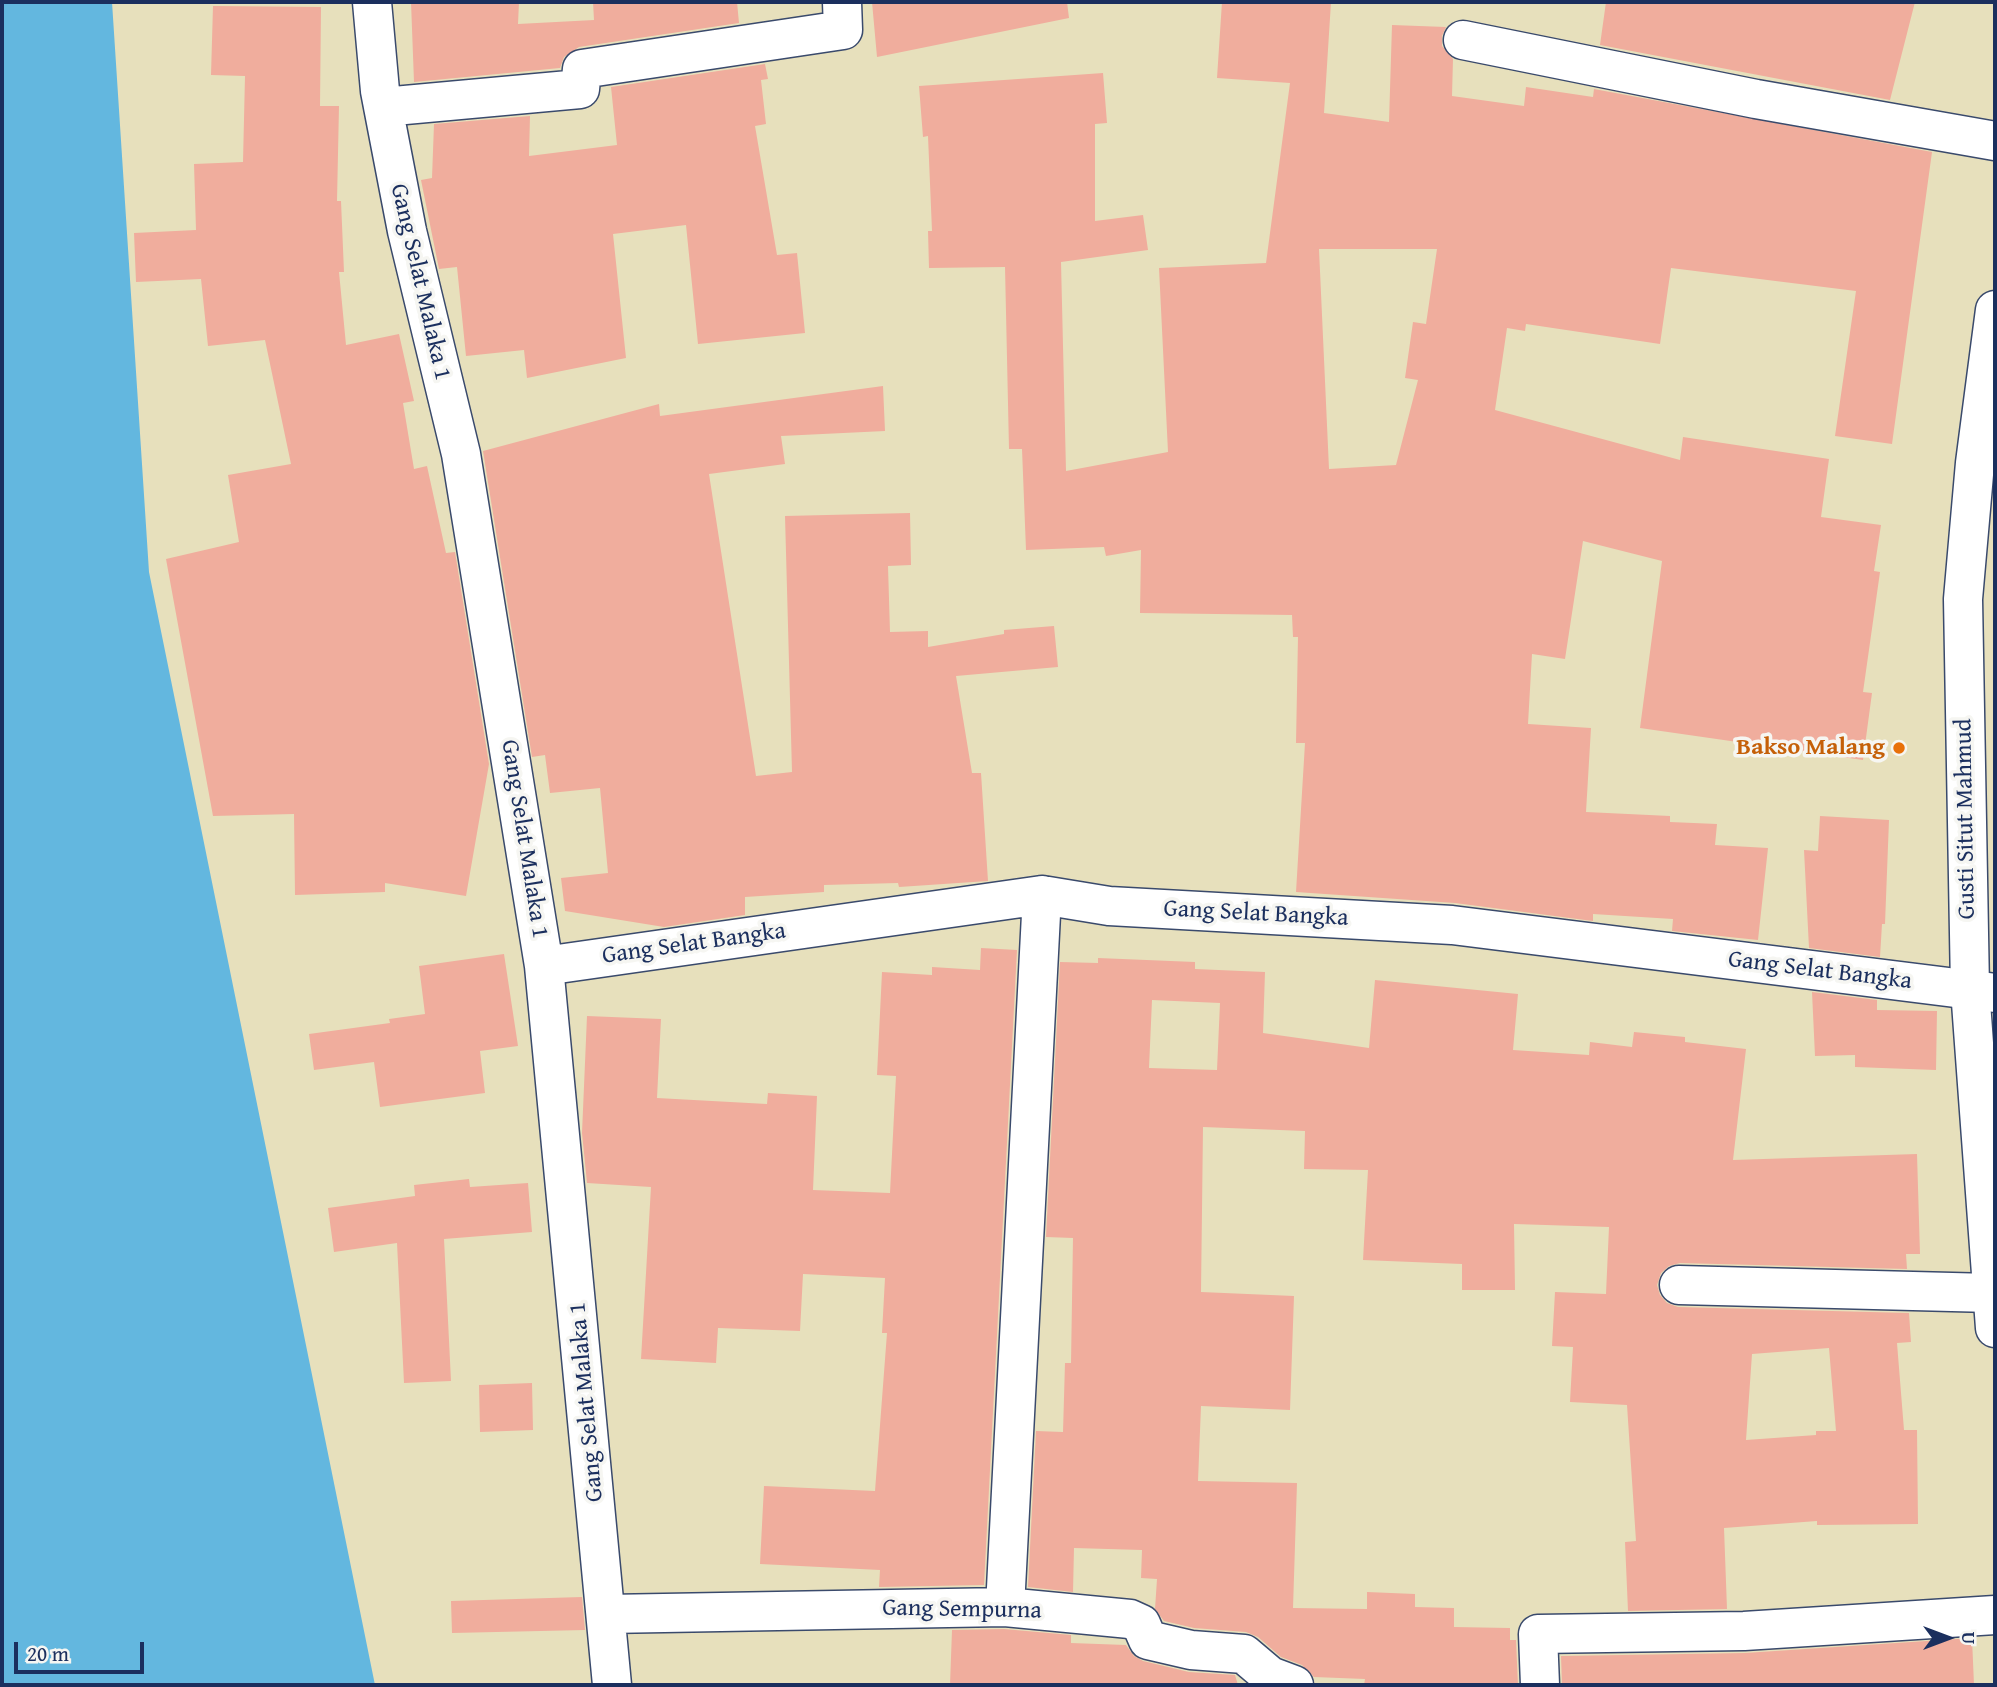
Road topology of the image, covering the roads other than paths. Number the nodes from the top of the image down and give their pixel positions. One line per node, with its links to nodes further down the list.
1 (372, 2): 4 (main road, Gang Selat Malaka 1)
2 (842, 2): 4 (main road)
3 (1463, 40): 5 (main road)
4 (383, 107): 8 (main road, Gang Selat Malaka 1)
5 (1995, 141)
6 (1995, 310): 9 (main road, Gusti Situt Mahmud)
7 (1042, 895): 8 (main road, Gang Selat Bangka); 9 (main road, Gang Selat Bangka); 12 (main road)
8 (544, 966): 13 (main road, Gang Selat Malaka 1)
9 (1983, 991): 11 (main road, Gusti Situt Mahmud)
10 (1679, 1286): 11 (main road)
11 (1993, 1305)
12 (1005, 1607): 13 (main road, Gang Sempurna); 16 (main road, Gang Sempurna)
13 (607, 1614): 15 (main road, Gang Selat Malaka 1)
14 (1995, 1615): 17 (main road)
15 (612, 1685)
16 (1294, 1685)
17 (1540, 1685)

